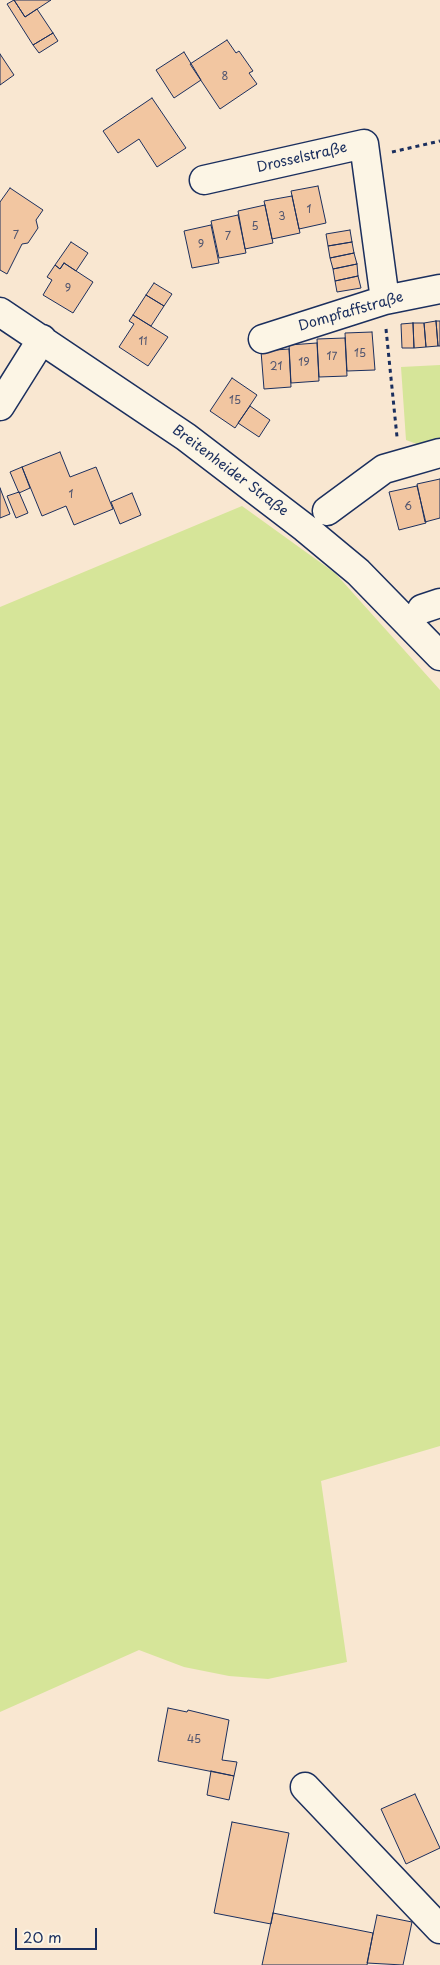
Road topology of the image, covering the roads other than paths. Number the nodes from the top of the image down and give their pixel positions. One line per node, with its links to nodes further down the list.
1 (204, 180): 3 (street, Drosselstraße)
2 (440, 289): 3 (street, Dompfaffstraße)
3 (384, 300): 5 (street, Dompfaffstraße)
4 (0, 312): 6 (street, Breitenheider Straße)
5 (263, 339)
6 (42, 340): 7 (street); 10 (street, Breitenheider Straße)
7 (0, 406)
8 (440, 453): 9 (street)
9 (327, 510)
10 (440, 656)
11 (304, 1787): 12 (street)
12 (440, 1929)

